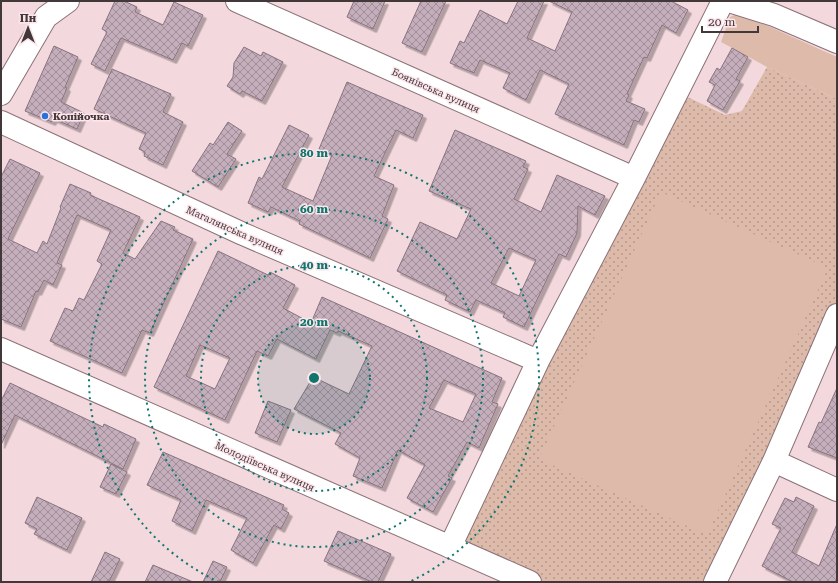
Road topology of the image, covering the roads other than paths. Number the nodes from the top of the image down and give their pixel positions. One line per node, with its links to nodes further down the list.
1 (68, 1): 7 (street)
2 (237, 1): 9 (street, Боянівська вулиця)
3 (723, 1): 9 (street)
4 (729, 1): 5 (street)
5 (778, 8): 6 (street)
6 (837, 42)
7 (1, 94)
8 (1, 122): 12 (street, Магалянська вулиця)
9 (634, 178): 12 (street)
10 (837, 315): 13 (street)
11 (1, 349): 15 (street, Молодіївська вулиця)
12 (538, 361): 15 (street)
13 (774, 461): 14 (street); 17 (street)
14 (837, 490)
15 (450, 547): 16 (street, Молодіївська вулиця)
16 (530, 582)
17 (716, 582)

